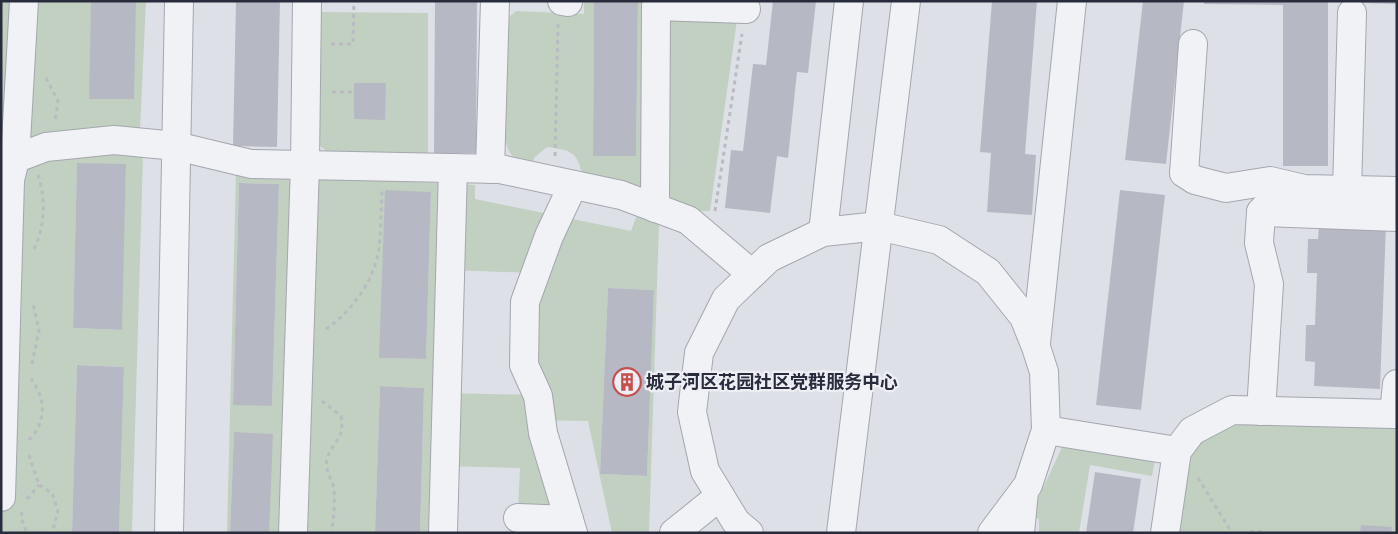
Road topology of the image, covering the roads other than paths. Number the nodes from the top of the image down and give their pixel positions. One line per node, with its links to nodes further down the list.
1 (24, 1): 12 (street)
2 (179, 1): 11 (street)
3 (307, 1): 13 (street)
4 (495, 1): 15 (street)
5 (849, 1): 24 (street)
6 (906, 1): 23 (street)
7 (1072, 1): 26 (street)
8 (746, 9): 20 (street)
9 (1352, 13): 18 (street)
10 (1193, 44): 17 (street)
11 (176, 146): 12 (street); 13 (street); 36 (street)
12 (8, 161): 33 (street)
13 (305, 164): 14 (street); 37 (street)
14 (453, 168): 15 (street); 38 (street)
15 (490, 169): 16 (street)
16 (563, 183): 20 (street); 35 (street)
17 (1286, 185): 18 (street); 21 (street)
18 (1347, 190): 19 (street)
19 (1397, 191)
20 (655, 208): 25 (street)
21 (1261, 212): 22 (street); 28 (street)
22 (1397, 217)
23 (879, 226): 24 (street); 26 (street); 41 (street)
24 (823, 232): 25 (street)
25 (752, 274): 32 (street)
26 (1036, 347): 29 (street)
27 (1397, 384): 28 (street)
28 (1261, 411): 30 (street)
29 (1046, 430): 30 (street); 31 (street)
30 (1177, 451): 44 (street)
31 (1025, 490): 42 (street); 43 (street)
32 (720, 496): 39 (street); 40 (street)
33 (1, 497)
34 (518, 518): 35 (street)
35 (571, 526)
36 (169, 533)
37 (293, 533)
38 (442, 533)
39 (674, 533)
40 (749, 533)
41 (841, 533)
42 (992, 533)
43 (1020, 533)
44 (1165, 533)

